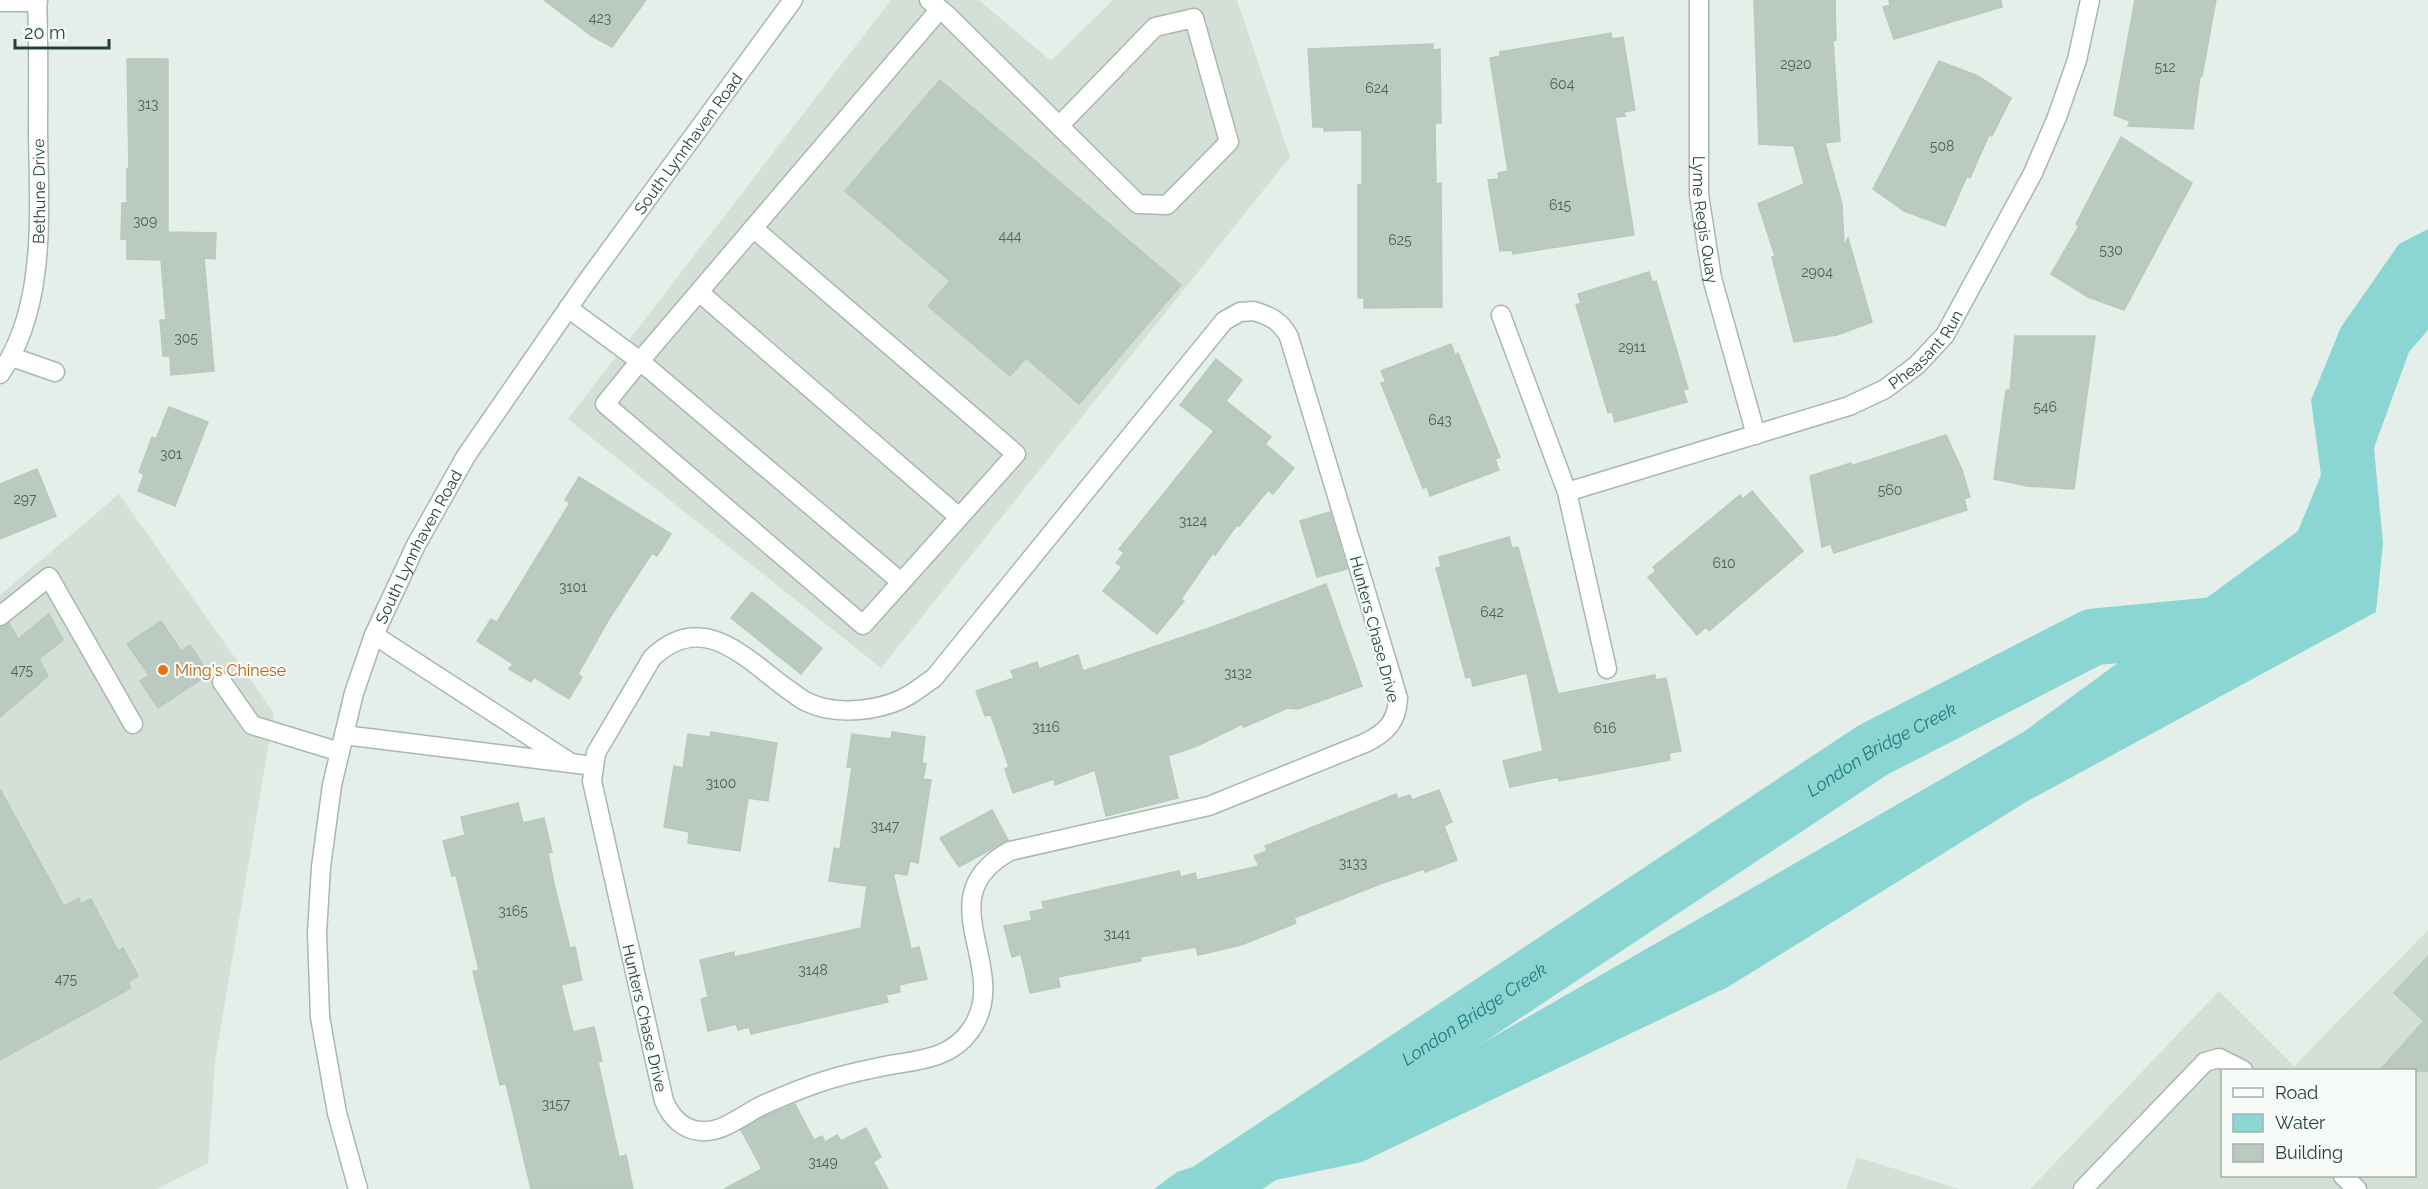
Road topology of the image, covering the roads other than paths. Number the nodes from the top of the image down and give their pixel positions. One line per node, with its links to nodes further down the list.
1 (793, 0): 10 (street, South Lynnhaven Road)
2 (1699, 0): 16 (street, Lyme Regis Quay)
3 (2090, 0): 16 (street, Pheasant Run)
4 (37, 1): 5 (street); 12 (street, Bethune Drive)
5 (0, 2)
6 (935, 5): 7 (street); 8 (street)
7 (1059, 126): 7 (street)
8 (753, 228): 9 (street); 18 (street)
9 (699, 292): 13 (street); 18 (street)
10 (568, 308): 13 (street); 21 (street, South Lynnhaven Road)
11 (1501, 315): 17 (street)
12 (12, 357): 14 (street); 15 (street, Bethune Drive)
13 (640, 361): 19 (street); 19 (street)
14 (55, 372)
15 (0, 374)
16 (1756, 435): 17 (street, Pheasant Run)
17 (1567, 492): 22 (street)
18 (959, 517): 19 (street)
19 (901, 582)
20 (0, 616): 24 (street)
21 (374, 635): 25 (street, South Lynnhaven Road); 26 (street)
22 (1607, 669)
23 (222, 682): 25 (street)
24 (133, 724)
25 (342, 743): 26 (street); 30 (street, South Lynnhaven Road)
26 (572, 764): 27 (street)
27 (594, 766): 27 (street, Hunters Chase Drive)
28 (2239, 1069): 31 (street)
29 (2344, 1177): 32 (street)
30 (358, 1189)
31 (2083, 1189)
32 (2357, 1189)

